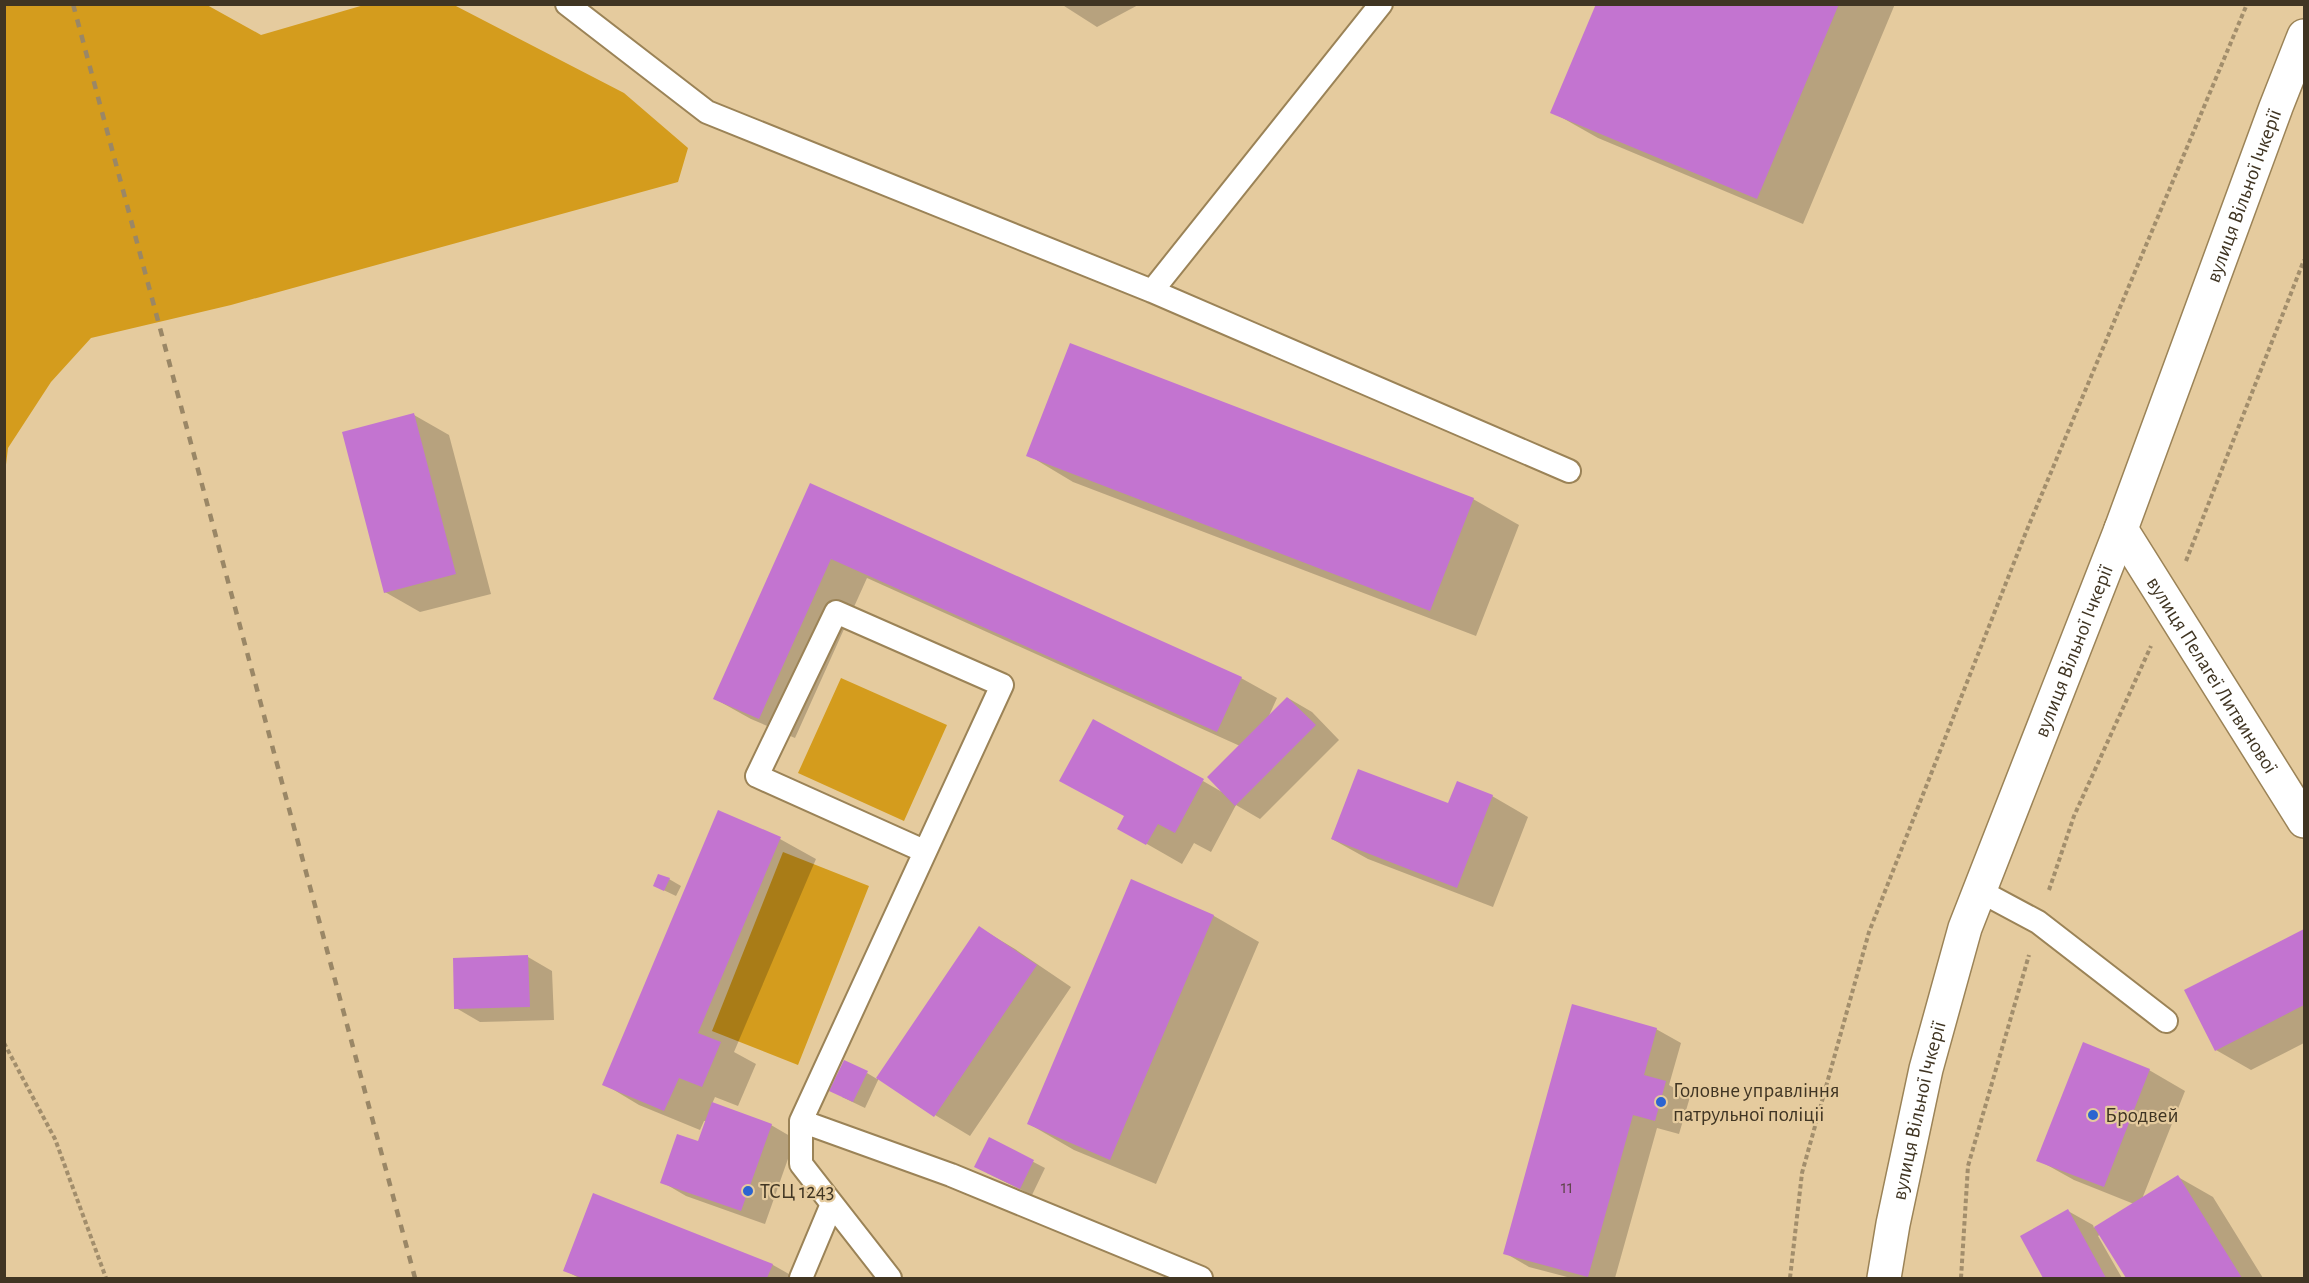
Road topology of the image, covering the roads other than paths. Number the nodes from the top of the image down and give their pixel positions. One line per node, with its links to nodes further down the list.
1 (567, 4): 4 (lane)
2 (1381, 4): 4 (lane)
3 (2304, 36): 6 (main road, вулиця Вільної Ічкерії)
4 (1152, 291): 5 (lane)
5 (1569, 471)
6 (2121, 529): 7 (main road, вулиця Пелагеї Литвинової); 9 (main road, вулиця Вільної Ічкерії)
7 (2304, 821)
8 (924, 851): 8 (lane); 11 (lane)
9 (1980, 891): 10 (lane); 16 (main road, вулиця Вільної Ічкерії)
10 (2166, 1021)
11 (801, 1121): 12 (lane); 15 (lane)
12 (832, 1204): 13 (lane); 14 (lane)
13 (801, 1278)
14 (890, 1278)
15 (1201, 1278)
16 (1884, 1278)

